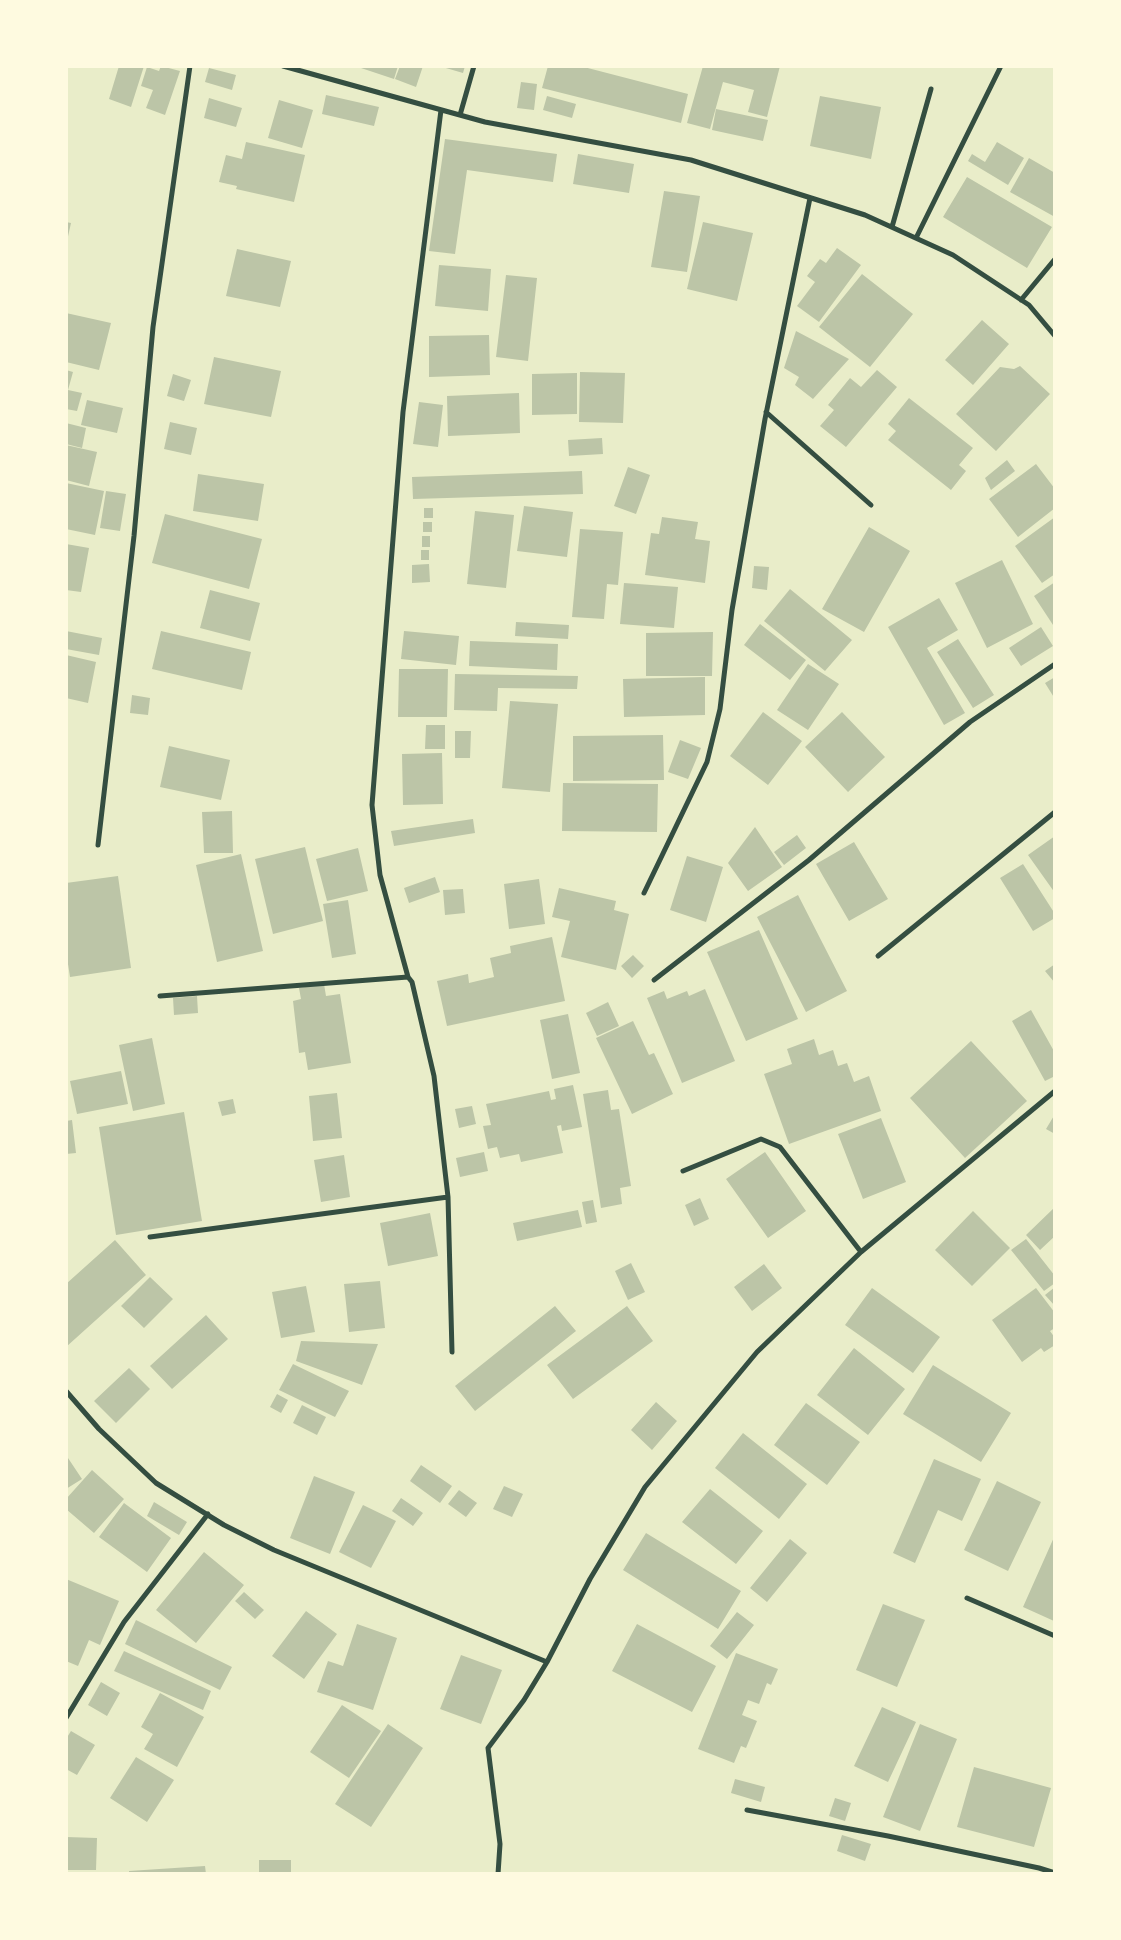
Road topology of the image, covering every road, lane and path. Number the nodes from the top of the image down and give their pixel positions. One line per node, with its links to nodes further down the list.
1 (190, 66): 18 (street)
2 (283, 66): 6 (street)
3 (474, 66): 7 (street)
4 (1001, 66): 10 (street)
5 (931, 89): 9 (street)
6 (442, 110): 7 (street); 21 (street)
7 (460, 115): 8 (street)
8 (810, 198): 9 (street); 14 (street)
9 (892, 227): 10 (street)
10 (916, 238): 12 (street)
11 (1055, 259): 12 (street)
12 (1021, 300): 13 (street)
13 (1055, 336)
14 (766, 412): 15 (street); 19 (street)
15 (871, 505)
16 (1055, 664): 22 (street)
17 (1055, 812): 20 (street)
18 (98, 846)
19 (644, 893)
20 (878, 956)
21 (408, 977): 23 (street); 26 (street)
22 (654, 980)
23 (160, 996)
24 (1055, 1091): 28 (street)
25 (683, 1171): 28 (street)
26 (448, 1197): 27 (street); 29 (street)
27 (150, 1237)
28 (861, 1252): 34 (street)
29 (452, 1352)
30 (66, 1391): 31 (street)
31 (208, 1514): 34 (street); 35 (street)
32 (967, 1598): 33 (street)
33 (1055, 1636)
34 (547, 1662): 38 (street)
35 (66, 1718)
36 (747, 1810): 37 (street)
37 (1055, 1873)
38 (498, 1874)

